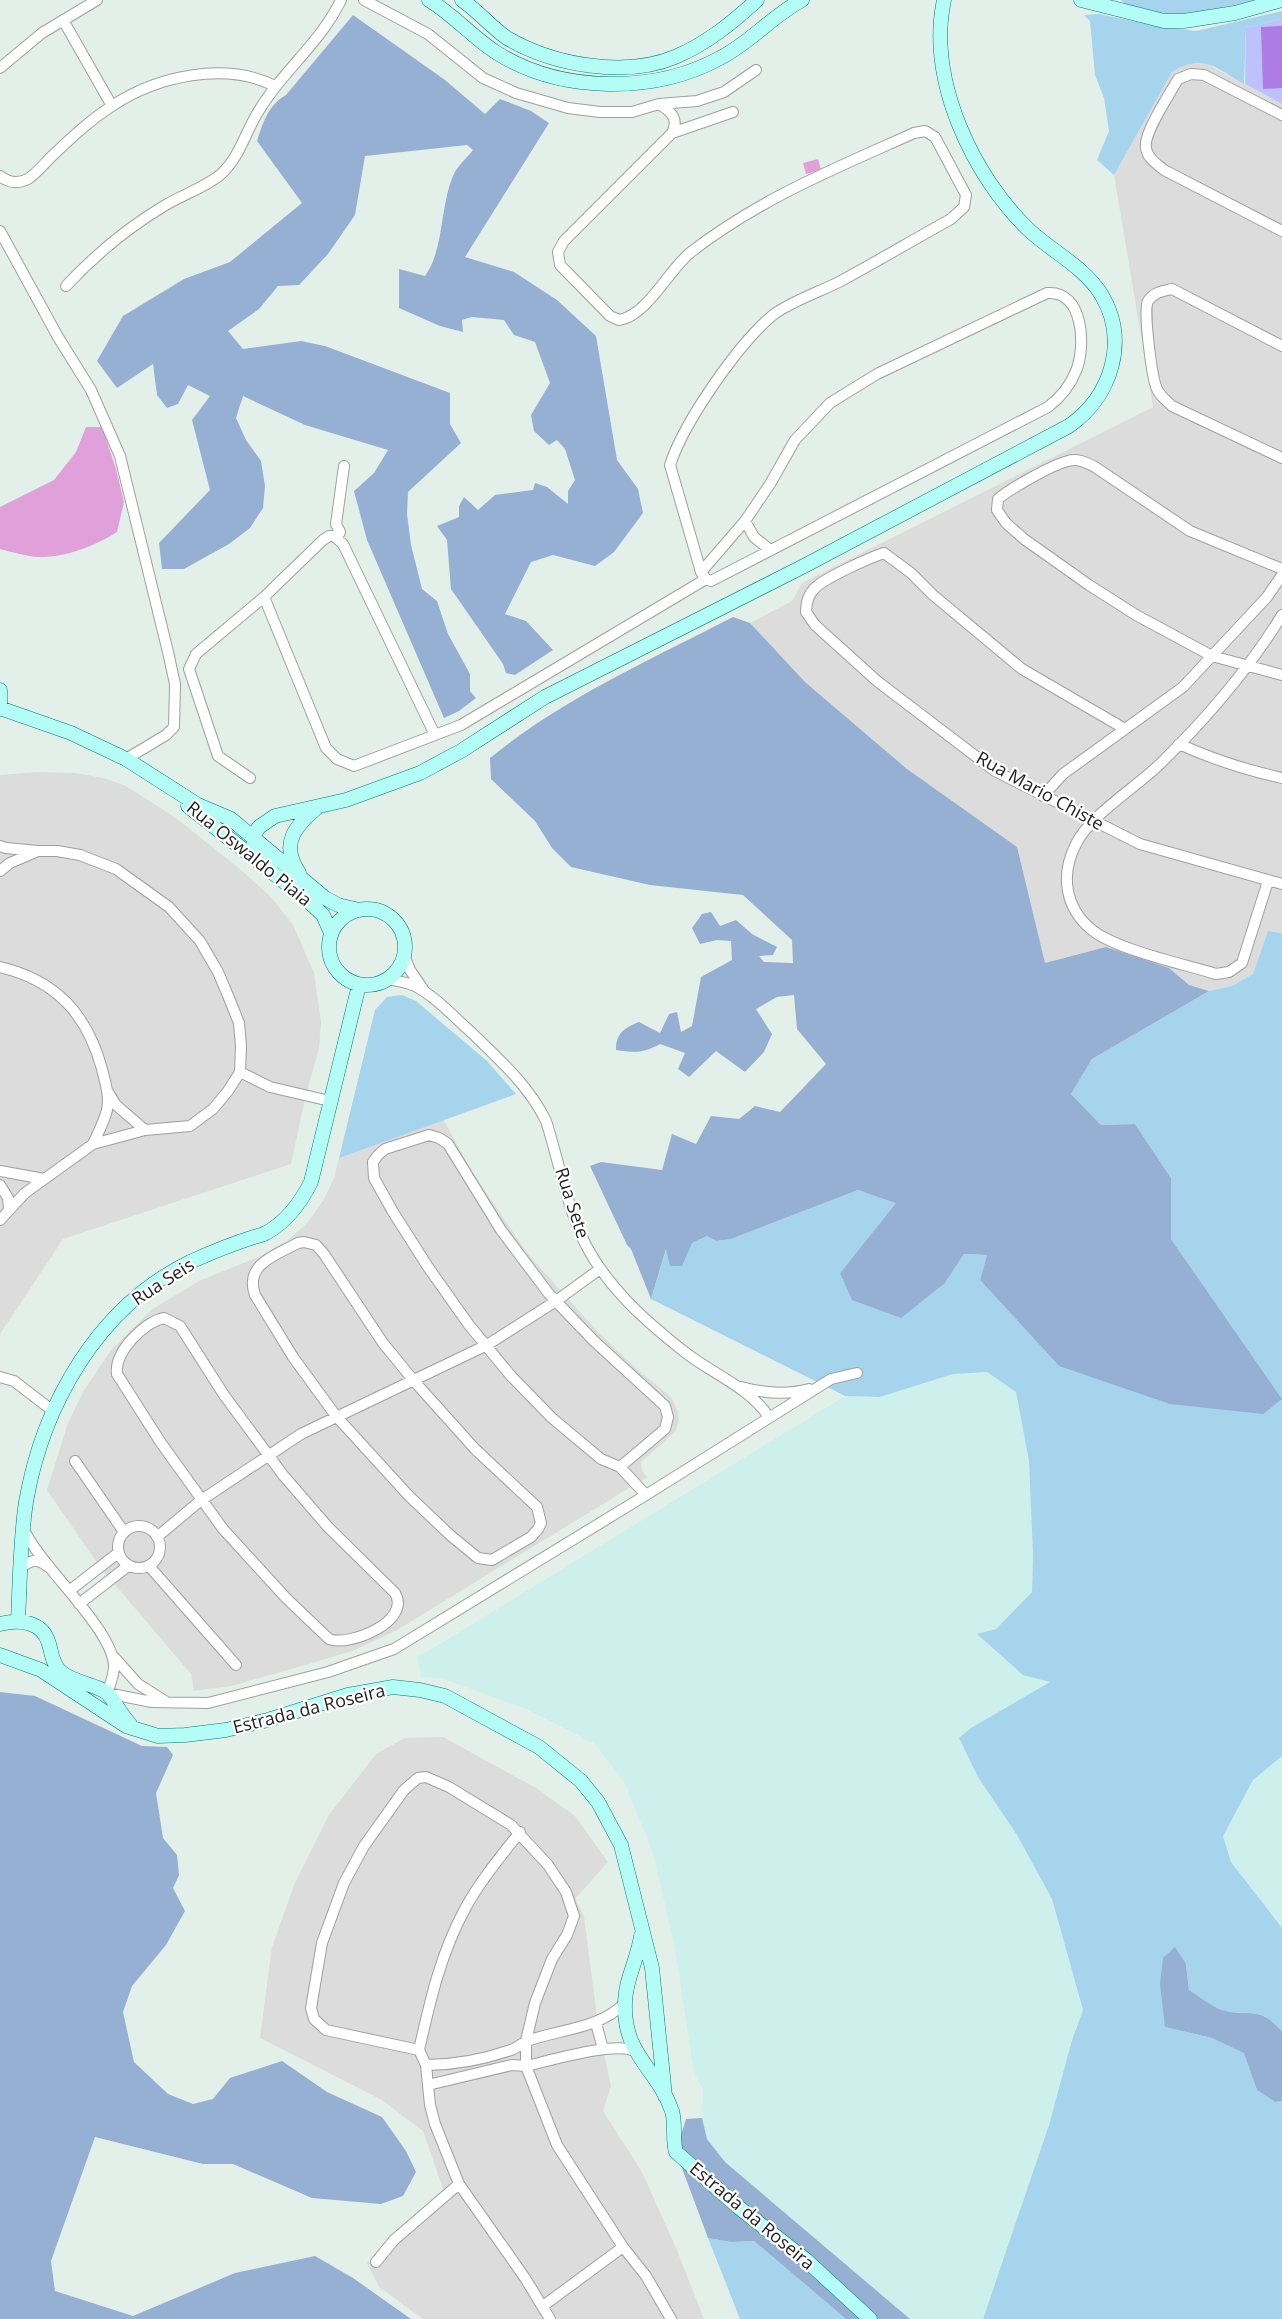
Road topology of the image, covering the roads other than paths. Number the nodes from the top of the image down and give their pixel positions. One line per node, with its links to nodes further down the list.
1 (97, 0): 11 (street)
2 (341, 0): 16 (street)
3 (364, 0): 17 (street)
4 (429, 0): 13 (street)
5 (462, 0): 12 (street)
6 (757, 0): 12 (street)
7 (802, 0): 13 (street)
8 (944, 0): 50 (street)
9 (1081, 0): 10 (street)
10 (1282, 0)
11 (63, 20): 14 (street); 18 (street)
12 (733, 23): 13 (street)
13 (734, 51)
14 (0, 68)
15 (756, 70): 17 (street)
16 (275, 86): 18 (street); 25 (street)
17 (659, 105): 21 (street)
18 (112, 106): 22 (street)
19 (733, 112): 21 (street)
20 (1282, 115): 24 (street)
21 (672, 133): 33 (street)
22 (0, 176)
23 (0, 231): 45 (street)
24 (1282, 231)
25 (66, 286)
26 (1282, 346): 27 (street)
27 (1282, 458)
28 (344, 466): 30 (street)
29 (745, 521): 31 (street); 31 (street); 33 (street)
30 (333, 537): 35 (street); 43 (street)
31 (770, 550): 33 (street)
32 (1282, 569): 37 (street)
33 (703, 575): 43 (street)
34 (1282, 575): 37 (street)
35 (264, 597): 43 (street); 46 (street)
36 (1282, 615): 38 (street)
37 (1212, 656): 38 (street); 42 (street)
38 (1246, 666): 39 (street); 44 (street)
39 (1282, 675)
40 (0, 690): 41 (street)
41 (0, 709): 45 (street, Rua Oswaldo Piaia)
42 (1125, 729): 49 (street); 49 (street, Rua Mario Chiste)
43 (435, 735)
44 (1179, 744): 47 (street); 53 (street)
45 (126, 759): 48 (street, Rua Oswaldo Piaia)
46 (250, 778)
47 (1282, 778)
48 (160, 782): 52 (street, Rua Oswaldo Piaia); 58 (street, Rua Oswaldo Piaia)
49 (1043, 796): 53 (street, Rua Mario Chiste)
50 (321, 805): 51 (street); 60 (street)
51 (275, 816): 52 (street); 54 (street)
52 (231, 819): 54 (street, Rua Oswaldo Piaia)
53 (1093, 822): 59 (street, Rua Mario Chiste); 59 (street)
54 (254, 836): 58 (street); 60 (street, Rua Oswaldo Piaia)
55 (0, 846): 56 (street)
56 (38, 851): 57 (street); 69 (street)
57 (0, 871)
58 (272, 872): 63 (street, Rua Oswaldo Piaia)
59 (1268, 881): 61 (street, Rua Mario Chiste)
60 (307, 882): 62 (street, Rua Oswaldo Piaia)
61 (1282, 884)
62 (359, 910): 63 (street); 64 (street)
63 (331, 933): 67 (street)
64 (404, 955): 66 (street); 68 (street, Rua Sete)
65 (0, 968): 70 (street)
66 (388, 979): 67 (street); 68 (street, Rua Sete)
67 (359, 985): 71 (street, Rua Seis)
68 (427, 994): 79 (street, Rua Sete)
69 (240, 1072): 71 (street); 72 (street)
70 (108, 1092): 72 (street); 73 (street)
71 (330, 1101): 87 (street, Rua Seis)
72 (145, 1130): 73 (street)
73 (93, 1144): 75 (street)
74 (0, 1170): 75 (street)
75 (44, 1179): 77 (street)
76 (0, 1185): 77 (street)
77 (9, 1209): 78 (street)
78 (0, 1220)
79 (600, 1269): 80 (street); 85 (street, Rua Sete)
80 (556, 1301): 81 (street); 81 (street); 92 (street)
81 (487, 1345): 84 (street); 92 (street)
82 (857, 1373): 86 (street)
83 (0, 1377): 87 (street)
84 (414, 1381): 88 (street); 88 (street); 88 (street)
85 (733, 1385): 86 (street); 89 (street, Rua Sete)
86 (818, 1387): 89 (street)
87 (53, 1411): 95 (street, Rua Seis)
88 (336, 1416): 90 (street)
89 (769, 1417): 93 (street)
90 (267, 1455): 94 (street); 94 (street); 94 (street)
91 (75, 1461): 96 (street)
92 (620, 1467): 93 (street)
93 (646, 1495): 114 (street)
94 (200, 1501): 97 (street)
95 (23, 1527): 101 (street, Rua Seis); 102 (street)
96 (124, 1532): 97 (street); 98 (street)
97 (157, 1537): 100 (street)
98 (118, 1553): 99 (street); 103 (street)
99 (128, 1566): 100 (street); 104 (street)
100 (149, 1566): 110 (street)
101 (20, 1569): 102 (street); 105 (street, Rua Seis)
102 (52, 1570): 103 (street)
103 (69, 1591): 104 (street)
104 (79, 1604): 108 (street)
105 (18, 1620): 106 (street); 107 (street)
106 (0, 1624)
107 (51, 1654): 111 (street); 112 (street)
108 (112, 1654): 112 (street); 114 (street)
109 (0, 1655): 111 (street, Estrada da Roseira)
110 (236, 1665)
111 (41, 1671): 113 (street, Estrada da Roseira)
112 (107, 1693): 113 (street); 114 (street); 115 (street)
113 (84, 1699): 115 (street, Estrada da Roseira)
114 (168, 1703)
115 (136, 1729): 117 (street, Estrada da Roseira)
116 (519, 1832): 122 (street); 125 (street); 125 (street)
117 (642, 1931): 118 (street, Estrada da Roseira); 119 (street, Estrada da Roseira)
118 (628, 1981): 119 (street); 120 (street, Estrada da Roseira)
119 (654, 1988): 123 (street, Estrada da Roseira)
120 (625, 2004): 121 (street); 126 (street, Estrada da Roseira)
121 (596, 2023): 122 (street); 124 (street)
122 (526, 2041): 127 (street); 128 (street)
123 (659, 2041): 126 (street); 130 (street, Estrada da Roseira)
124 (603, 2049): 126 (street); 128 (street)
125 (419, 2050): 127 (street)
126 (634, 2050): 130 (street, Estrada da Roseira)
127 (426, 2065): 129 (street)
128 (526, 2066): 129 (street); 132 (street)
129 (428, 2085): 131 (street)
130 (665, 2096): 137 (street, Estrada da Roseira)
131 (459, 2184): 133 (street); 134 (street)
132 (623, 2247): 134 (street); 136 (street)
133 (376, 2262)
134 (543, 2306): 135 (street)
135 (550, 2319)
136 (671, 2319)
137 (870, 2319)

